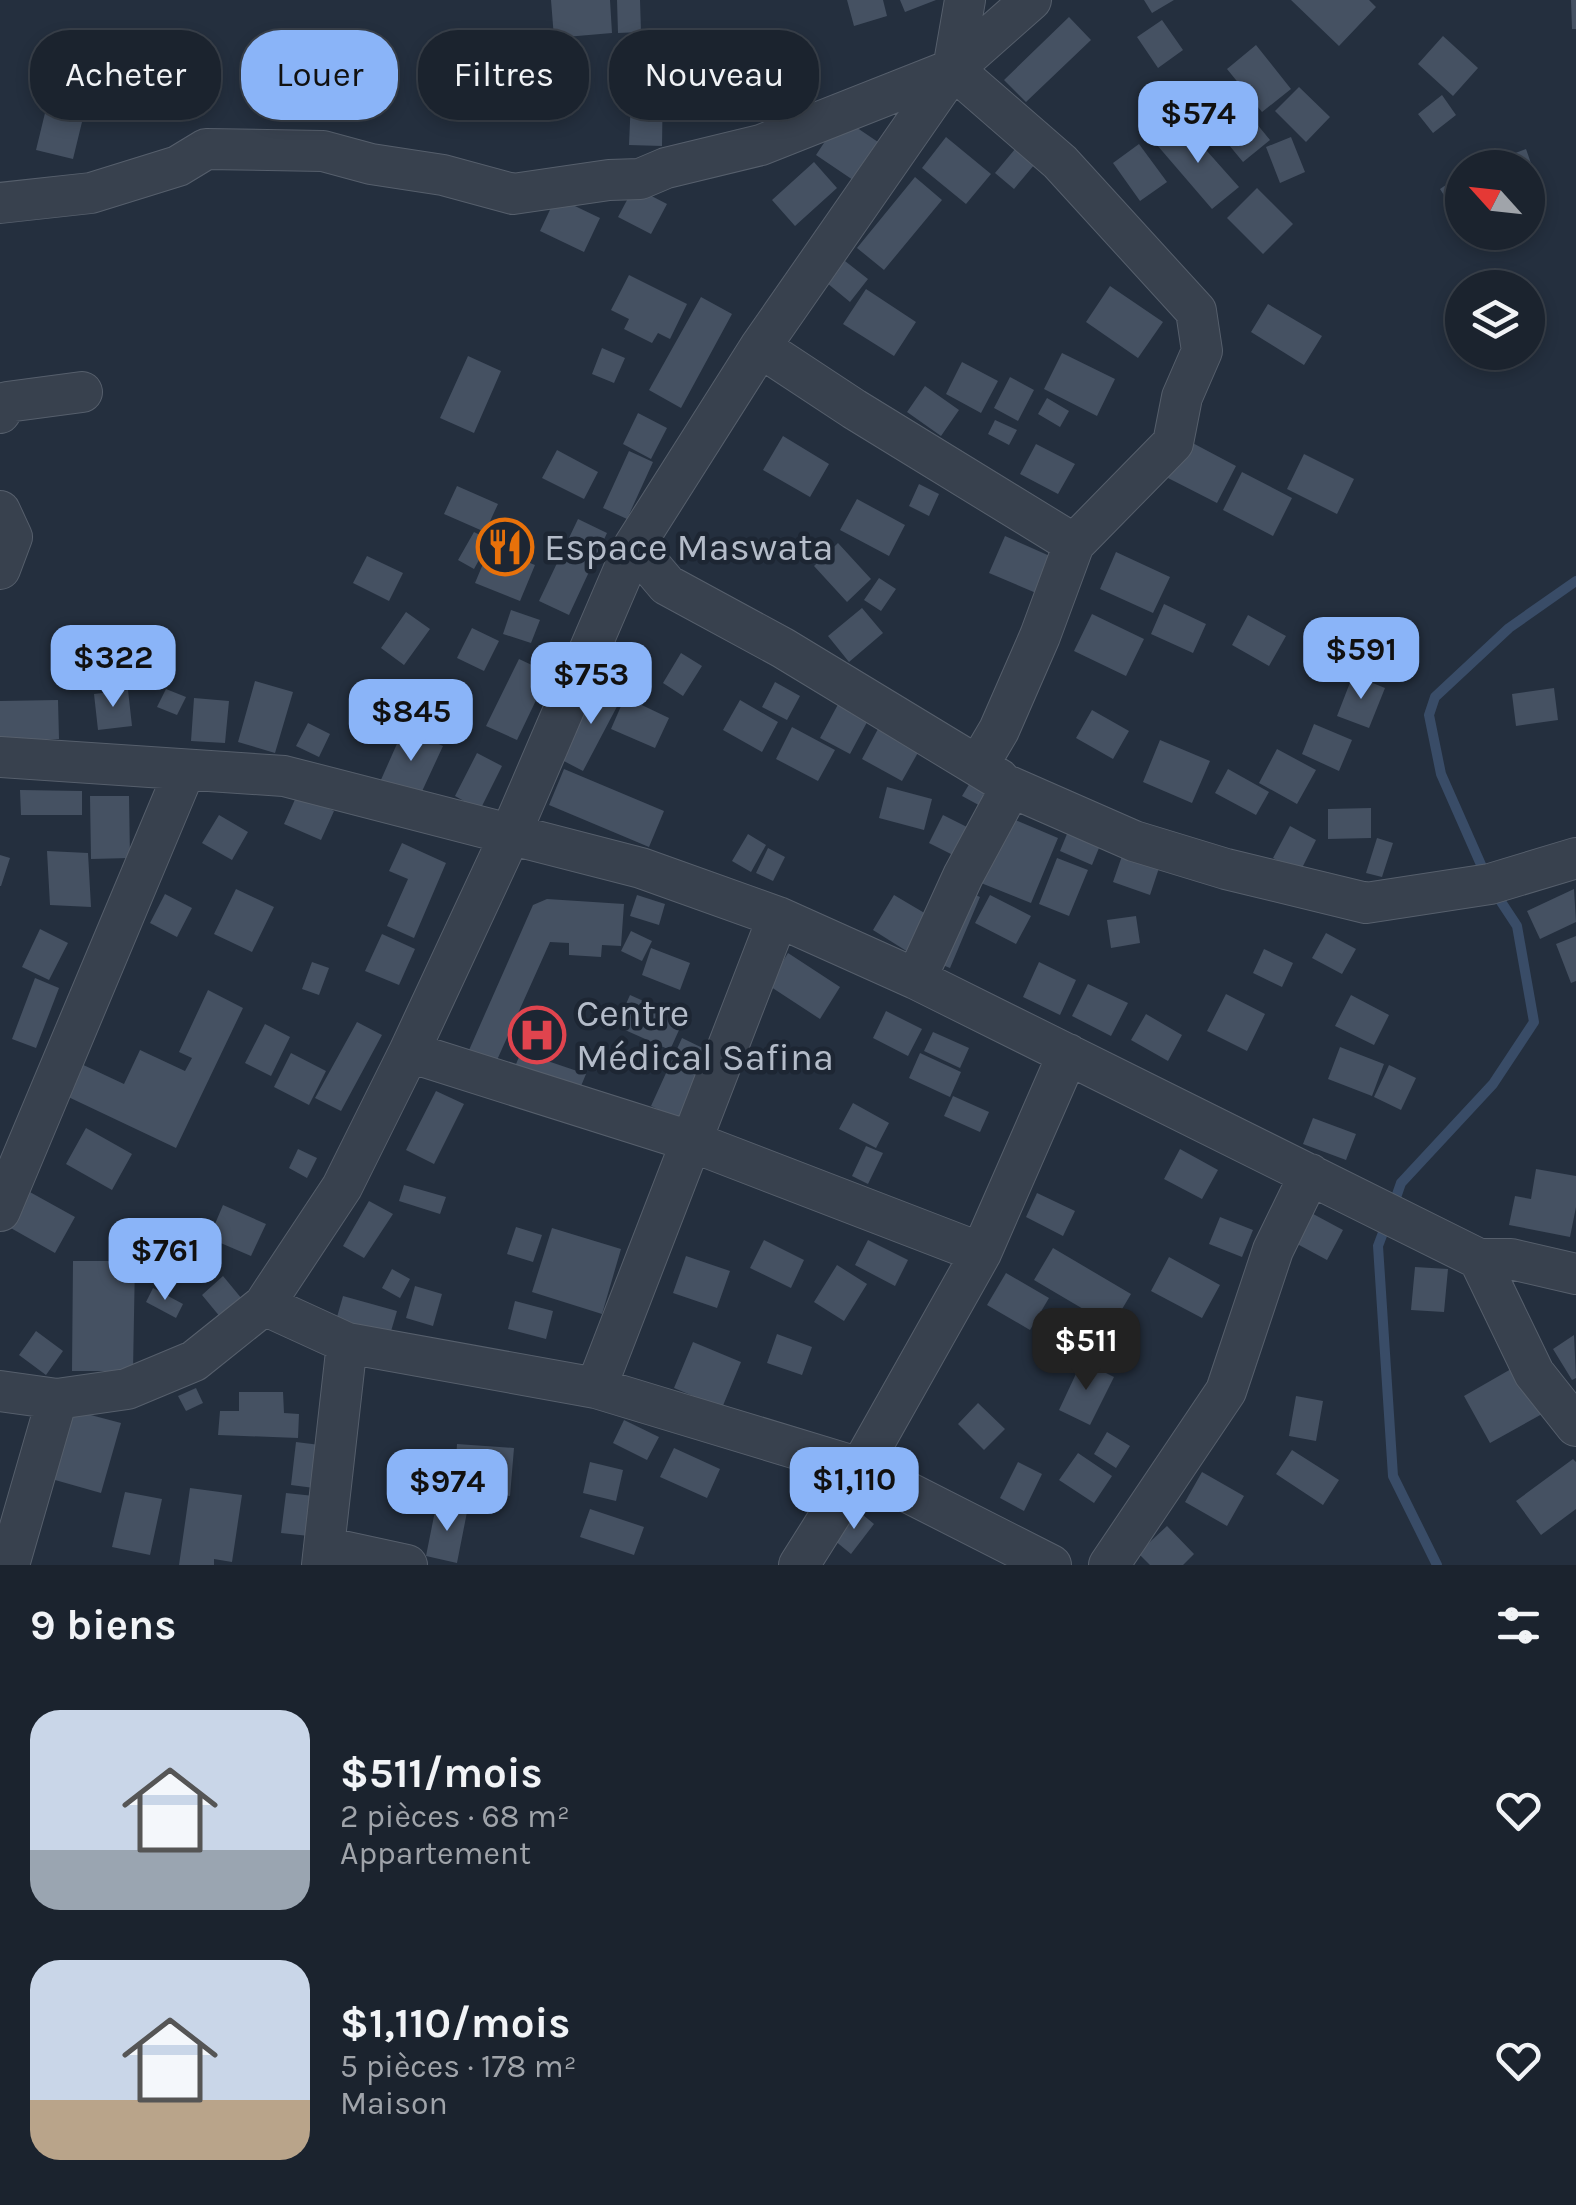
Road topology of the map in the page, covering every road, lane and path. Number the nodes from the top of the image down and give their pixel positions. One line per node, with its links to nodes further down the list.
1 (966, 0): 3 (street)
2 (1032, 0): 3 (street)
3 (952, 69): 4 (street); 5 (street); 9 (street)
4 (0, 202)
5 (760, 348): 9 (street); 10 (street)
6 (82, 392): 7 (street)
7 (0, 413)
8 (0, 511): 11 (street)
9 (1074, 544): 14 (street)
10 (634, 546): 14 (street); 15 (street)
11 (0, 569)
12 (0, 757): 13 (street)
13 (185, 770): 15 (street); 23 (street)
14 (995, 776): 16 (street); 18 (street)
15 (510, 836): 17 (street); 19 (street)
16 (1576, 858)
17 (778, 917): 18 (street); 21 (street)
18 (916, 979): 20 (street)
19 (410, 1052): 21 (street); 27 (street)
20 (1068, 1054): 22 (street); 24 (street)
21 (690, 1141): 24 (street); 29 (street)
22 (1310, 1174): 25 (street); 39 (street)
23 (0, 1211)
24 (981, 1253): 33 (street)
25 (1478, 1259): 26 (street); 32 (street)
26 (1576, 1274)
27 (264, 1305): 28 (street); 31 (street)
28 (347, 1343): 29 (street); 34 (street)
29 (596, 1388): 33 (street)
30 (0, 1391): 31 (street)
31 (57, 1399): 35 (street)
32 (1576, 1426)
33 (860, 1468): 37 (street); 38 (street)
34 (323, 1556): 36 (street)
35 (9, 1565)
36 (408, 1565)
37 (799, 1565)
38 (1052, 1565)
39 (1109, 1565)

